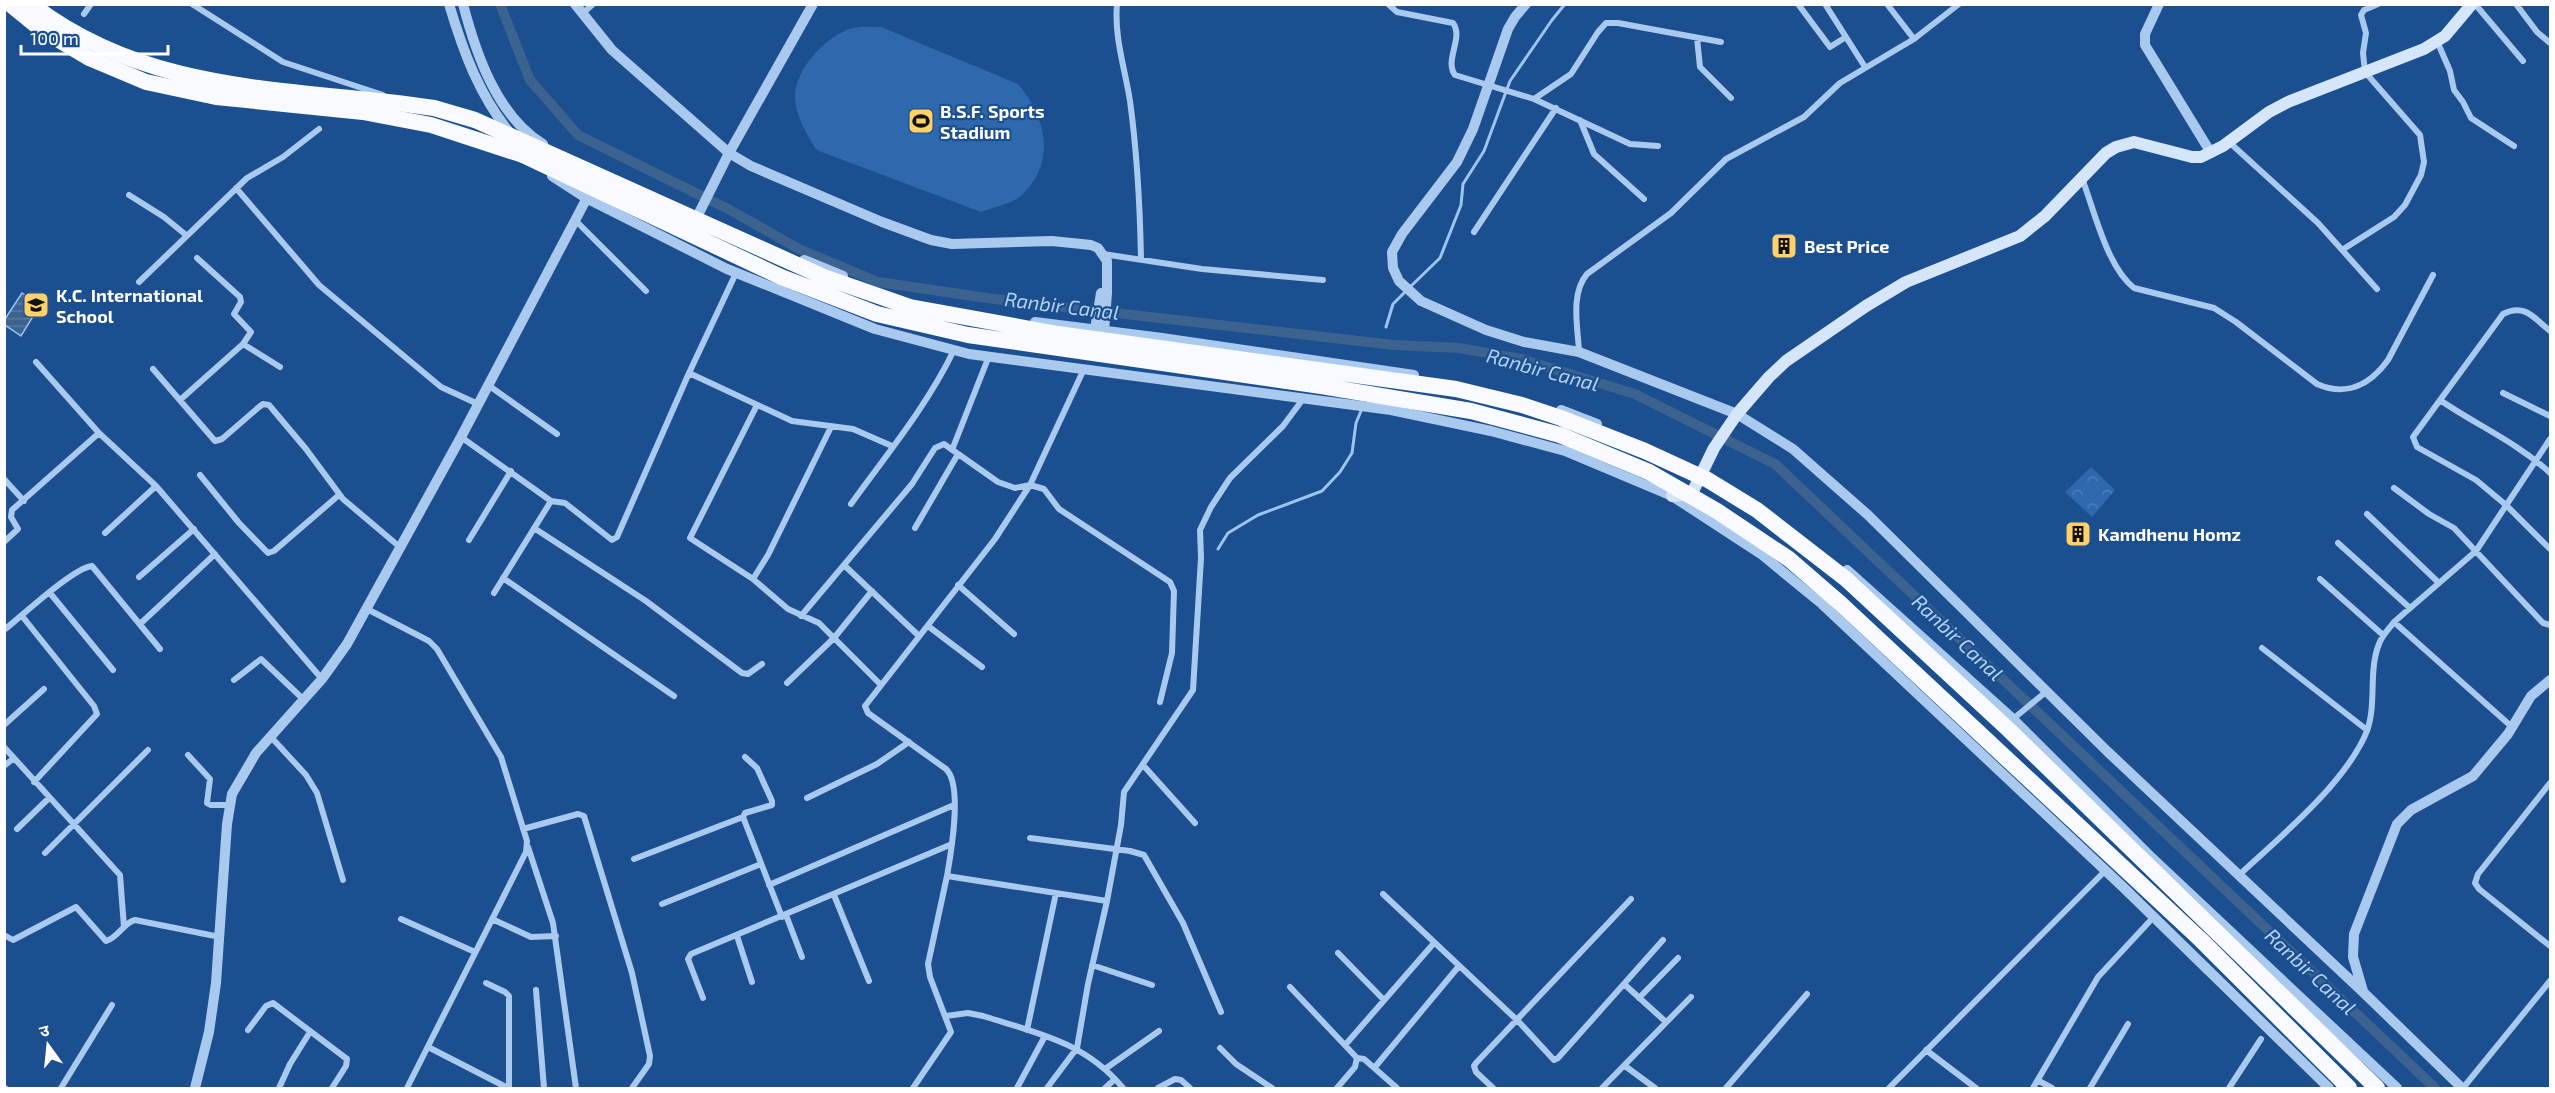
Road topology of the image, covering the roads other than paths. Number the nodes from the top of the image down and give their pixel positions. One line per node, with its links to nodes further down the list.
1 (10, 4): 285 (highway, bridge)
2 (31, 4): 286 (highway, bridge)
3 (91, 4): 21 (street)
4 (192, 4): 38 (street)
5 (449, 4): 38 (street)
6 (463, 4): 40 (street)
7 (575, 4): 22 (street)
8 (593, 4): 22 (street)
9 (813, 4): 43 (street)
10 (1117, 4): 58 (street)
11 (1388, 4): 32 (street)
12 (1526, 4): 32 (street)
13 (1798, 4): 23 (street)
14 (1825, 4): 23 (street)
15 (1887, 4): 25 (street)
16 (1959, 4): 25 (street)
17 (2159, 4): 44 (street)
18 (2378, 4): 31 (street)
19 (2474, 4): 26 (main road); 29 (street)
20 (2516, 4): 28 (street)
21 (84, 14)
22 (582, 15): 43 (street)
23 (1846, 37): 30 (street)
24 (1697, 38): 27 (street); 33 (street); 34 (street)
25 (1914, 39): 30 (street)
26 (2437, 41): 31 (main road); 42 (street)
27 (1721, 42)
28 (2550, 43)
29 (2523, 61)
30 (1865, 68): 69 (street)
31 (2365, 72): 39 (main road); 55 (street)
32 (1491, 86): 34 (street); 69 (street)
33 (1731, 98)
34 (1534, 99): 35 (street)
35 (1556, 108): 36 (street); 53 (street)
36 (1580, 120): 41 (street); 50 (street)
37 (319, 129): 47 (street)
38 (507, 130): 40 (street); 49 (street)
39 (2228, 142): 44 (main road); 55 (street)
40 (544, 144): 45 (street)
41 (1658, 146)
42 (2514, 146)
43 (729, 153): 51 (street); 56 (street)
44 (2211, 153): 46 (main road)
45 (603, 171): 49 (street); 51 (street)
46 (2081, 177): 60 (street); 84 (main road)
47 (236, 188): 54 (street); 81 (street)
48 (129, 195): 54 (street)
49 (586, 198): 52 (street); 59 (street)
50 (1644, 199)
51 (700, 212): 65 (street)
52 (576, 221): 64 (street); 76 (street)
53 (1474, 232)
54 (186, 235): 62 (street)
55 (2342, 250): 63 (street)
56 (1103, 254): 58 (street); 65 (street)
57 (197, 258): 67 (street)
58 (1141, 259): 61 (street)
59 (736, 273): 68 (street); 75 (street)
60 (2433, 275)
61 (1323, 280)
62 (139, 282)
63 (2377, 289)
64 (646, 291)
65 (1100, 325): 93 (street)
66 (2550, 331): 80 (street)
67 (243, 344): 72 (street); 79 (street)
68 (954, 350): 70 (street); 90 (street)
69 (1579, 352): 84 (street)
70 (989, 356): 74 (street); 91 (street)
71 (36, 362): 86 (street)
72 (280, 368)
73 (153, 369): 79 (street)
74 (1084, 369): 78 (street); 98 (street)
75 (689, 373): 82 (street); 104 (street)
76 (487, 384): 81 (street); 87 (street)
77 (2504, 393): 83 (street)
78 (1303, 399): 102 (street); 168 (street)
79 (180, 400): 101 (street)
80 (2440, 400): 92 (street); 106 (street)
81 (478, 404): 88 (street)
82 (757, 405): 85 (street); 122 (street)
83 (2550, 416)
84 (1734, 418): 93 (main road); 153 (street)
85 (831, 427): 90 (street); 122 (street)
86 (99, 433): 99 (street); 103 (street)
87 (557, 434)
88 (461, 437): 94 (street); 115 (street)
89 (2550, 439): 92 (street)
90 (892, 446): 105 (street)
91 (955, 452): 98 (street); 109 (street); 119 (street)
92 (2535, 460): 95 (street); 106 (street)
93 (1703, 469): 102 (main road); 157 (street)
94 (511, 471): 104 (street); 112 (street)
95 (2550, 471)
96 (200, 475): 101 (street)
97 (4, 479): 103 (street)
98 (1030, 485): 125 (street); 156 (street)
99 (156, 486): 110 (street); 111 (street)
100 (2394, 488): 117 (street)
101 (339, 495): 115 (street)
102 (1672, 496): 189 (street)
103 (24, 501): 113 (street)
104 (551, 501): 108 (street)
105 (851, 504)
106 (2506, 505): 116 (street); 117 (street)
107 (2367, 514): 124 (street)
108 (534, 528): 121 (street); 144 (street)
109 (915, 528)
110 (194, 529): 118 (street); 120 (street)
111 (105, 533)
112 (469, 540)
113 (4, 542)
114 (2338, 543): 129 (street)
115 (401, 548): 130 (street)
116 (2550, 549)
117 (2476, 551): 124 (street); 135 (street)
118 (214, 554): 134 (street); 147 (street)
119 (845, 566): 126 (street); 132 (street)
120 (139, 578)
121 (503, 578): 128 (street); 154 (street)
122 (753, 579): 132 (street)
123 (2320, 579): 139 (street)
124 (2439, 583): 129 (street)
125 (958, 585): 136 (street); 138 (street)
126 (872, 591): 140 (street); 141 (street)
127 (50, 593): 131 (street); 134 (street); 146 (street)
128 (494, 593)
129 (2410, 608): 133 (street)
130 (367, 609): 147 (street); 180 (street)
131 (22, 616): 137 (street); 170 (street)
132 (801, 616): 141 (street)
133 (2394, 622): 139 (street); 159 (street)
134 (140, 624): 143 (street)
135 (2550, 625)
136 (928, 626): 140 (street); 145 (street)
137 (4, 630)
138 (1014, 634)
139 (2383, 635): 160 (street)
140 (919, 636): 151 (street)
141 (834, 638): 150 (street); 151 (street)
142 (2262, 648): 160 (street)
143 (160, 649)
144 (762, 664)
145 (982, 667)
146 (113, 670)
147 (322, 679): 155 (street)
148 (234, 680): 155 (street)
149 (2550, 680): 159 (street)
150 (787, 683)
151 (881, 686): 162 (street)
152 (44, 689): 158 (street)
153 (2043, 693): 157 (street); 190 (street)
154 (674, 696)
155 (303, 699): 161 (street)
156 (1160, 702)
157 (2016, 717): 182 (street)
158 (4, 725)
159 (2512, 728): 226 (street)
160 (2367, 730): 190 (street)
161 (270, 736): 174 (street); 192 (street)
162 (909, 742): 173 (street); 175 (street)
163 (4, 747): 167 (street)
164 (148, 750): 178 (street)
165 (188, 755): 174 (street)
166 (745, 757): 176 (street)
167 (14, 758): 169 (street); 170 (street)
168 (1143, 765): 177 (street); 185 (street)
169 (4, 766)
170 (34, 782): 172 (street)
171 (2550, 783): 211 (street)
172 (49, 798): 178 (street); 179 (street)
173 (807, 798)
174 (229, 805): 208 (street)
175 (954, 805): 183 (street); 193 (street)
176 (743, 817): 187 (street); 188 (street)
177 (1195, 823)
178 (74, 824): 186 (street); 204 (street)
179 (17, 829)
180 (523, 829): 184 (street); 265 (street)
181 (1030, 838): 185 (street)
182 (2136, 841): 189 (street); 287 (street)
183 (952, 843): 191 (street); 196 (street)
184 (528, 847): 202 (street); 206 (street)
185 (1115, 850): 198 (street); 233 (street)
186 (45, 853)
187 (634, 859)
188 (761, 864): 193 (street); 199 (street)
189 (2105, 871): 248 (street); 284 (street)
190 (2239, 875): 226 (street)
191 (948, 876): 194 (street); 234 (street)
192 (343, 880)
193 (769, 885): 200 (street)
194 (1056, 893): 198 (street); 239 (street)
195 (1383, 894): 210 (street)
196 (834, 895): 200 (street); 218 (street)
197 (1631, 898): 235 (street)
198 (1107, 901): 216 (street)
199 (662, 904)
200 (784, 916): 207 (street); 214 (street)
201 (401, 919): 212 (street)
202 (492, 919): 206 (street); 212 (street)
203 (2149, 922): 254 (street)
204 (124, 927): 205 (street); 208 (street)
205 (4, 935)
206 (556, 936): 264 (street)
207 (736, 936): 220 (street); 229 (street)
208 (220, 937): 258 (street)
209 (1663, 940): 222 (street)
210 (1434, 943): 217 (street); 231 (street)
211 (2550, 946)
212 (475, 952): 245 (street)
213 (1338, 953): 231 (street)
214 (802, 957)
215 (1678, 958): 230 (street)
216 (1092, 965): 223 (street); 246 (street)
217 (1459, 966): 235 (street); 251 (street)
218 (869, 981)
219 (2550, 981): 288 (street)
220 (753, 982)
221 (486, 983): 262 (street)
222 (1624, 984): 230 (street); 235 (street)
223 (1152, 985)
224 (1290, 987): 244 (street)
225 (536, 990): 263 (street)
226 (2363, 992): 288 (street)
227 (1807, 994): 278 (street)
228 (1691, 997): 236 (street)
229 (703, 998)
230 (1639, 998): 236 (street)
231 (1384, 1000): 244 (street)
232 (112, 1005): 257 (street)
233 (1221, 1012)
234 (946, 1017): 239 (street); 266 (street)
235 (1518, 1021): 276 (street)
236 (1666, 1022): 250 (street)
237 (2128, 1024): 282 (street)
238 (248, 1030): 241 (street)
239 (1027, 1030): 242 (street)
240 (1159, 1031): 252 (street)
241 (310, 1032): 259 (street); 260 (street)
242 (1045, 1036): 246 (street); 267 (street)
243 (2261, 1039): 283 (street)
244 (1346, 1044): 249 (street)
245 (428, 1047): 261 (street); 262 (street)
246 (1077, 1048): 252 (street); 268 (street)
247 (1220, 1048): 273 (street)
248 (1926, 1050): 256 (street); 279 (street)
249 (1357, 1058): 251 (street); 274 (street)
250 (1625, 1066): 255 (street); 277 (street)
251 (1375, 1067): 275 (street)
252 (1105, 1069): 253 (street)
253 (1115, 1079): 269 (street); 270 (street)
254 (2038, 1081): 280 (street); 281 (street)
255 (1603, 1088)
256 (1891, 1088)
257 (60, 1089)
258 (195, 1089)
259 (279, 1089)
260 (332, 1089)
261 (407, 1089)
262 (509, 1089)
263 (544, 1089)
264 (576, 1089)
265 (632, 1089)
266 (913, 1089)
267 (1017, 1089)
268 (1047, 1089)
269 (1105, 1089)
270 (1123, 1089)
271 (1158, 1089): 272 (street)
272 (1191, 1089)
273 (1272, 1089)
274 (1337, 1089)
275 (1397, 1089)
276 (1493, 1089)
277 (1655, 1089)
278 (1726, 1089)
279 (1976, 1089)
280 (2033, 1089)
281 (2052, 1089)
282 (2090, 1089)
283 (2229, 1089)
284 (2329, 1089)
285 (2349, 1089)
286 (2377, 1089)
287 (2397, 1089)
288 (2462, 1089)

